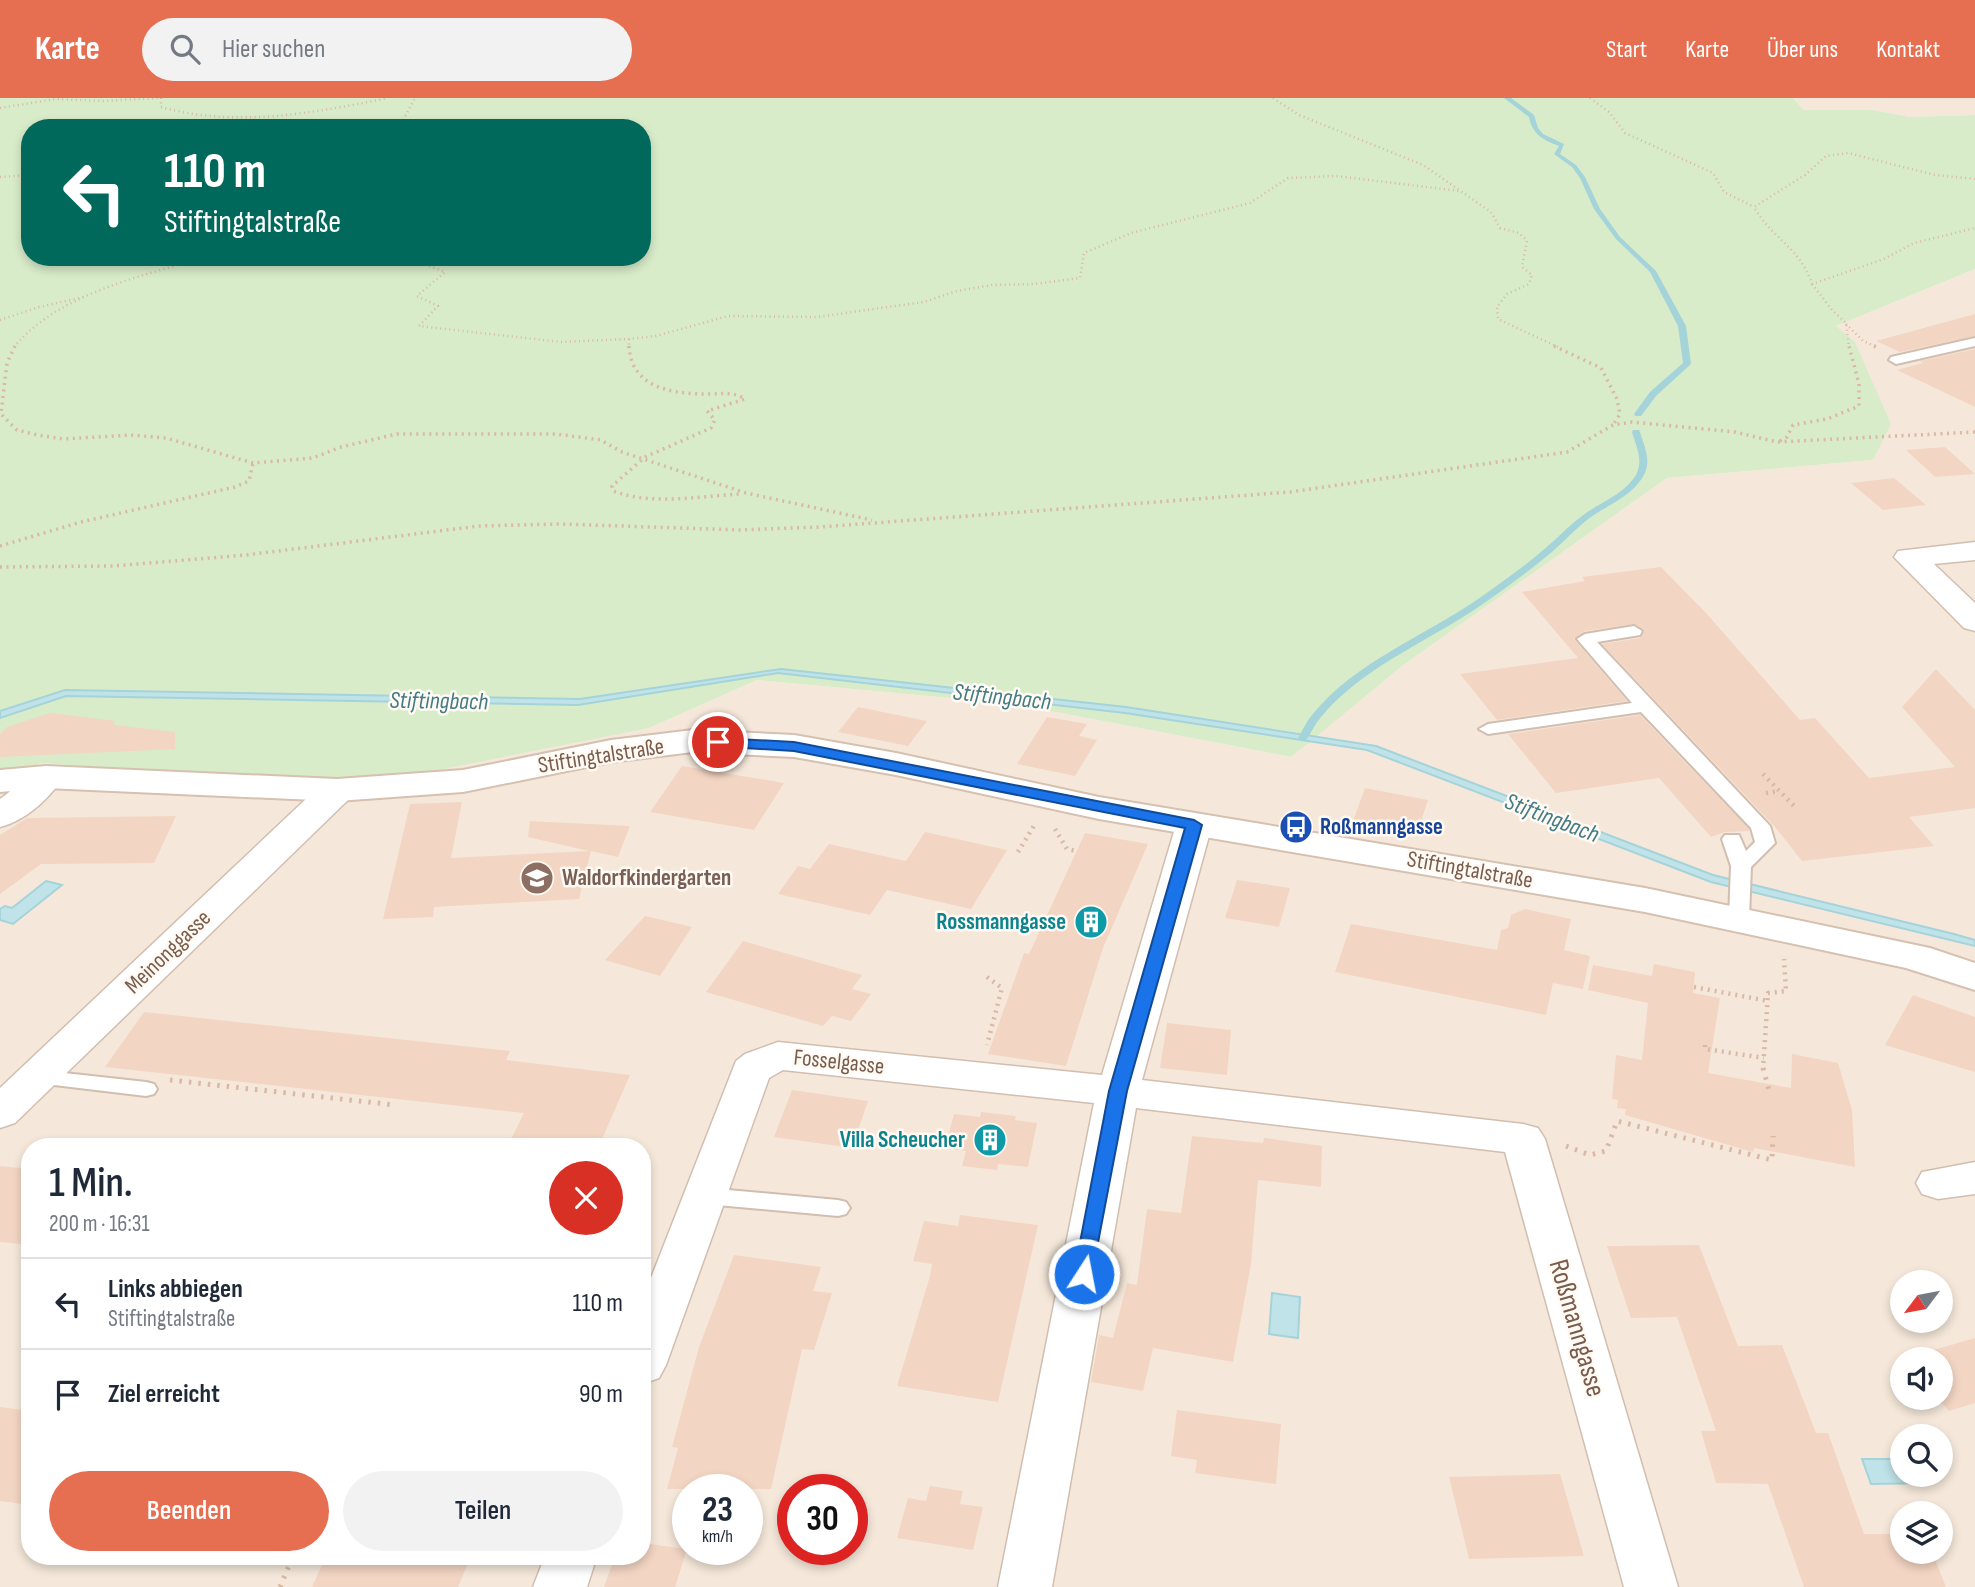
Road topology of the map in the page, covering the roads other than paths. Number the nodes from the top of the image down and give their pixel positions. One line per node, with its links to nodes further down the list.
1 (1975, 342): 2 (lane)
2 (1897, 360)
3 (1975, 551): 4 (street)
4 (1909, 557): 5 (street)
5 (1975, 621)
6 (1634, 631): 7 (lane)
7 (1645, 706): 8 (lane); 15 (lane)
8 (1488, 729)
9 (46, 778): 10 (street, Stiftingtalstraße); 11 (street, Stiftingtalstraße); 12 (street)
10 (0, 781)
11 (337, 790): 13 (street, Stiftingtalstraße); 18 (street, Meinonggasse)
12 (0, 816)
13 (1194, 825): 16 (street, Stiftingtalstraße); 20 (street)
14 (1732, 839): 15 (lane)
15 (1741, 866): 16 (lane)
16 (1739, 911): 17 (street, Stiftingtalstraße)
17 (1975, 977)
18 (37, 1076): 19 (lane); 21 (street, Meinonggasse)
19 (153, 1084)
20 (1118, 1091): 22 (street, Fosselgasse); 27 (street); 28 (street, Roßmanngasse)
21 (0, 1113)
22 (706, 1196): 23 (lane); 24 (street, Fosselgasse)
23 (838, 1208)
24 (651, 1342)
25 (568, 1565): 26 (street)
26 (560, 1587)
27 (1025, 1587)
28 (1651, 1587)

